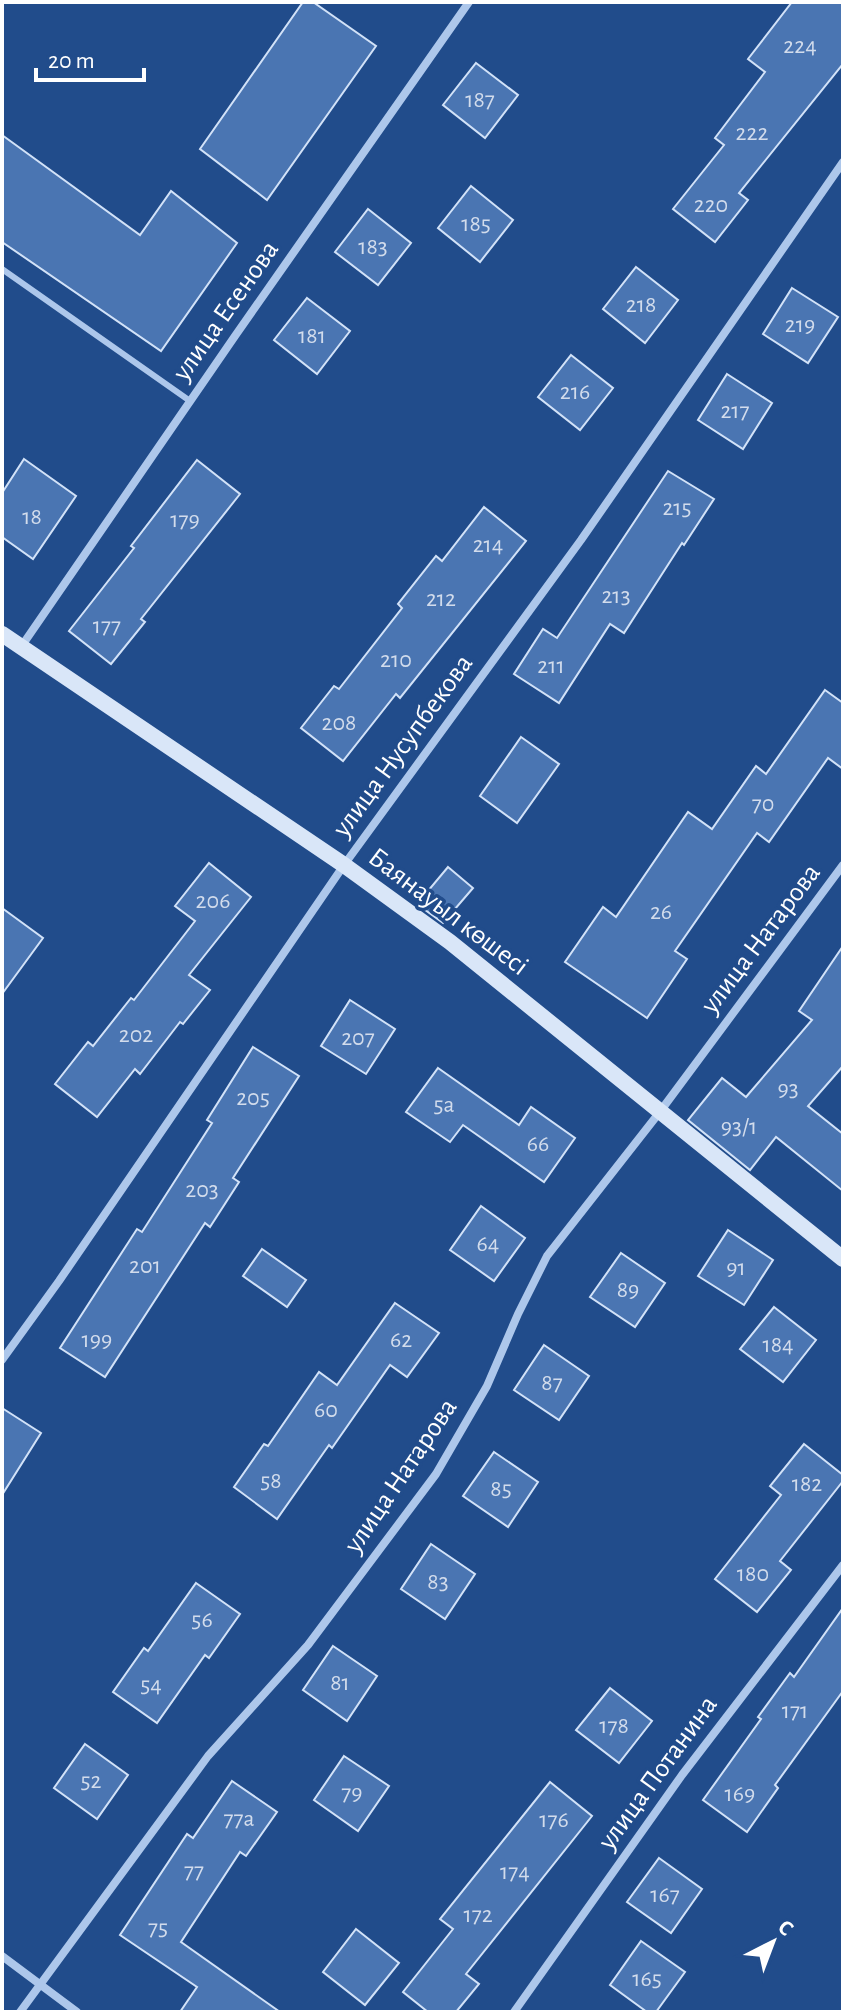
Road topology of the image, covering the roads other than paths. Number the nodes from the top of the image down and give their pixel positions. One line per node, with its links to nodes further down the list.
1 (469, 2): 4 (street, улица Есенова)
2 (843, 162): 7 (street, улица Нусупбекова)
3 (2, 269): 4 (lane)
4 (190, 401): 6 (street, улица Есенова)
5 (2, 634): 6 (main road, Баянауыл көшесі)
6 (21, 647): 7 (main road, Баянауыл көшесі)
7 (344, 865): 9 (main road, Баянауыл көшесі); 11 (street, улица Нусупбекова)
8 (843, 865): 9 (street, улица Натарова)
9 (659, 1113): 10 (main road, Баянауыл көшесі); 14 (street, улица Натарова)
10 (843, 1259)
11 (2, 1360)
12 (843, 1565): 17 (street, улица Потанина)
13 (2, 1956): 14 (street)
14 (40, 1984): 15 (street, улица Натарова); 16 (street)
15 (20, 2012)
16 (77, 2012)
17 (514, 2012)

